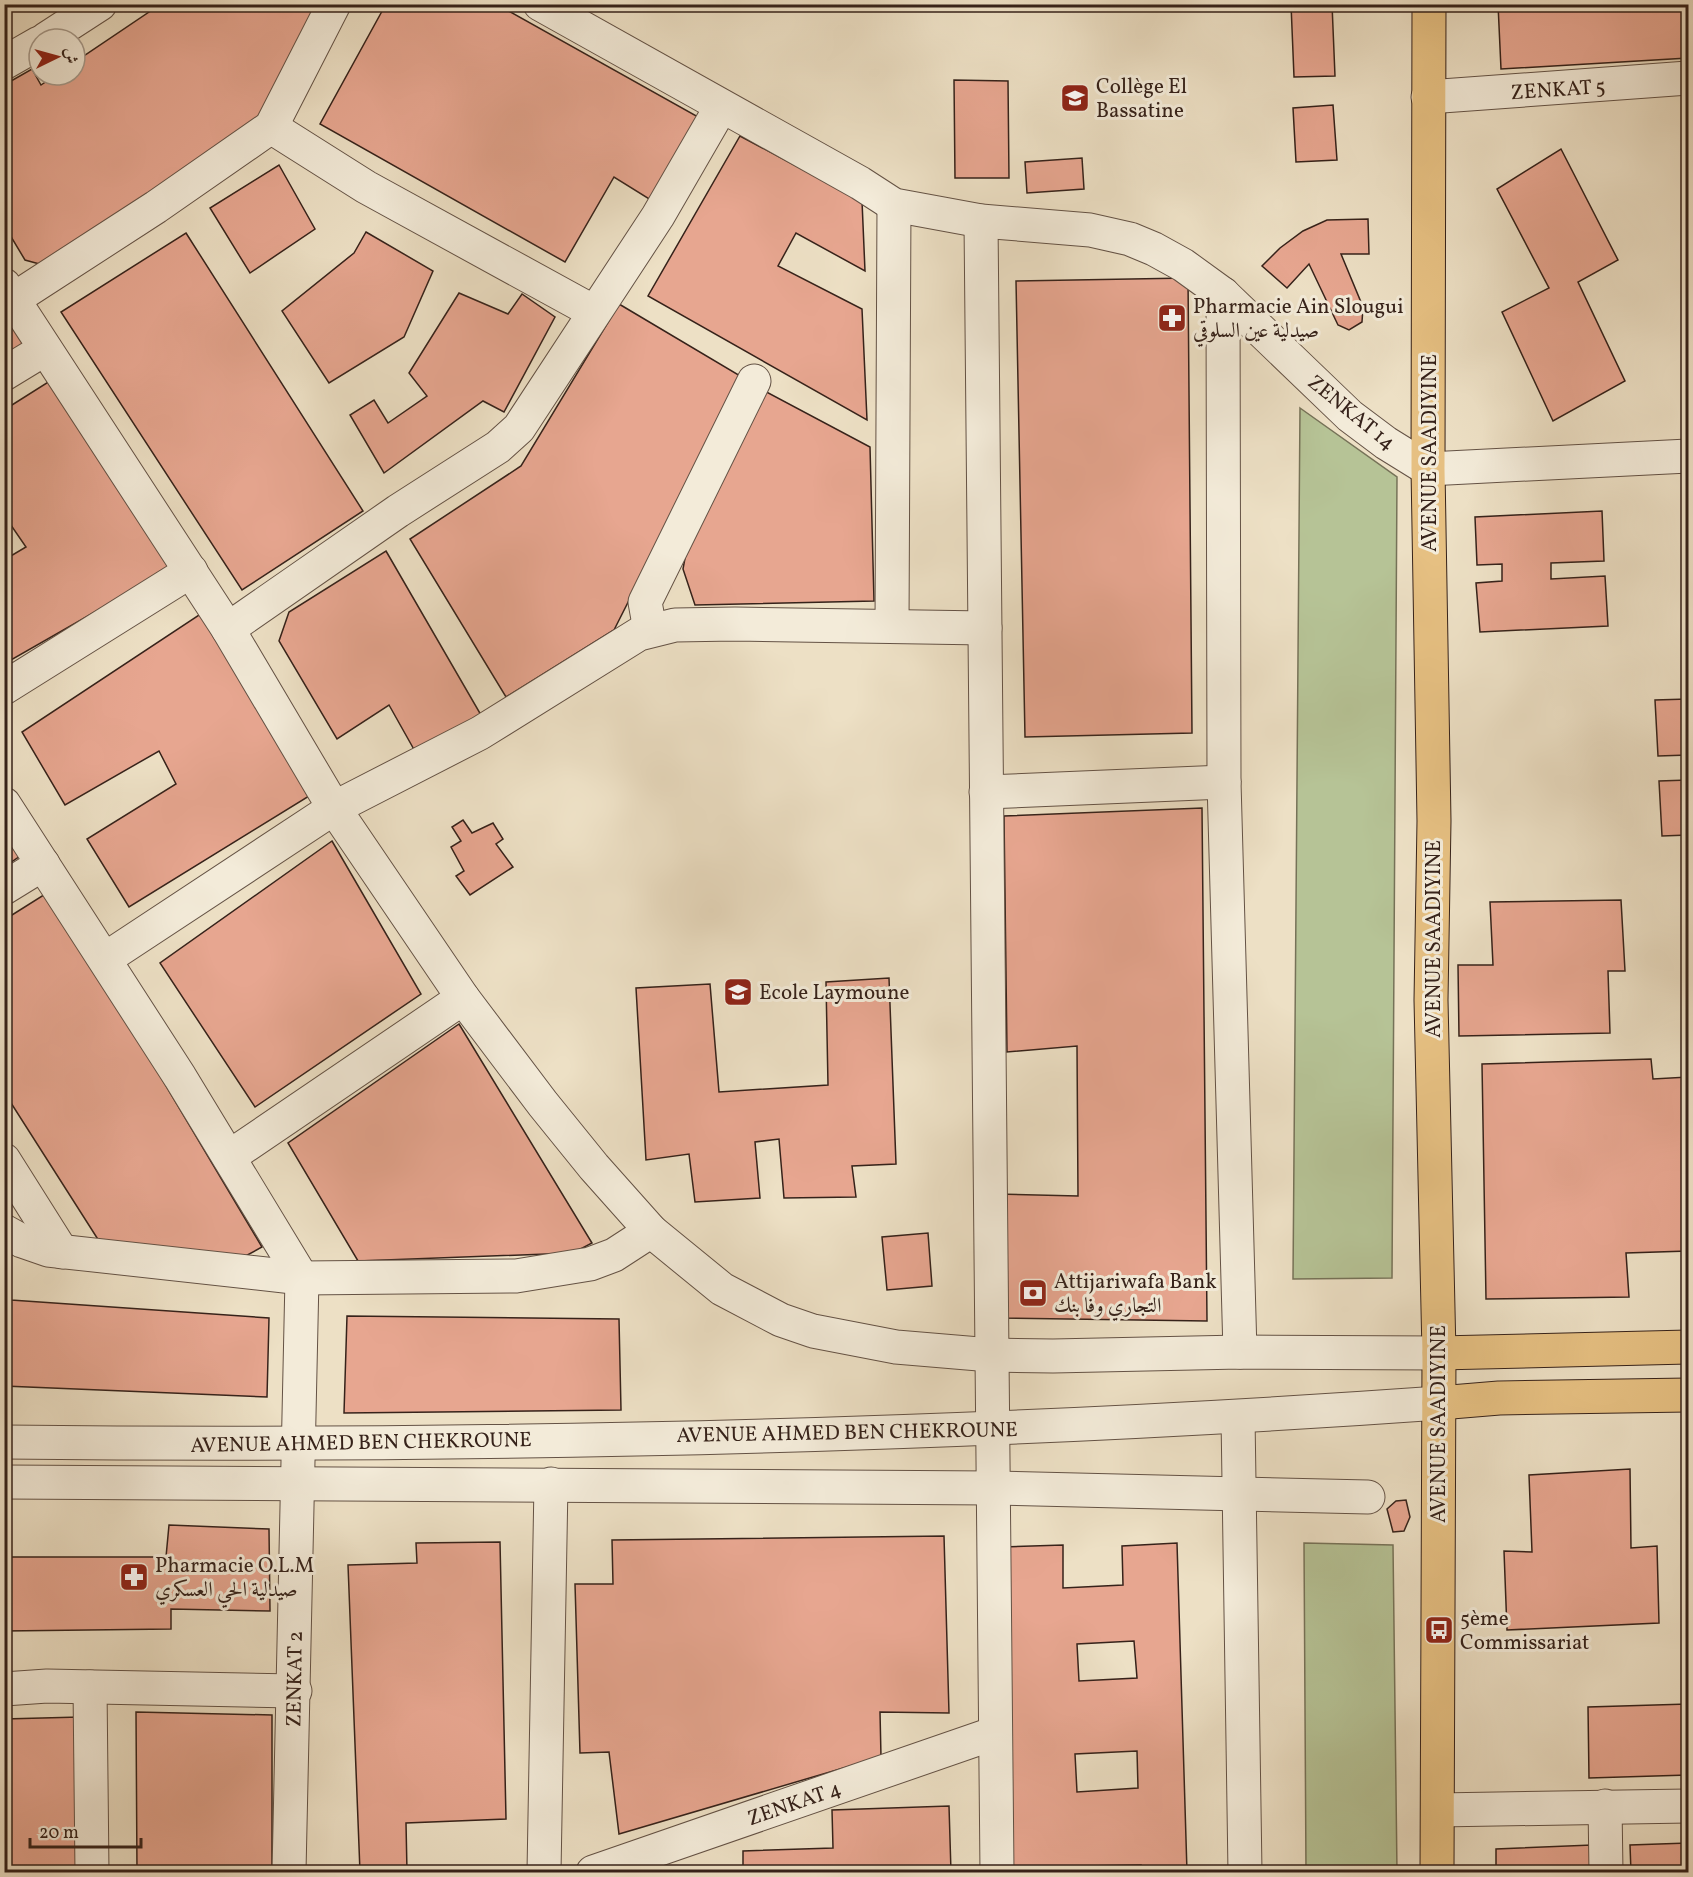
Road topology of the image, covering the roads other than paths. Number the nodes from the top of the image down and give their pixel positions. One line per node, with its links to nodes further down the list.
1 (100, 4): 5 (street)
2 (334, 4): 11 (street)
3 (540, 4): 10 (street)
4 (1429, 4): 9 (main road, AVENUE SAADIYINE)
5 (65, 27)
6 (27, 50): 7 (street)
7 (4, 63)
8 (1689, 78): 9 (street, ZENKAT 5)
9 (1428, 97): 21 (main road, AVENUE SAADIYINE)
10 (721, 107): 12 (street); 16 (street)
11 (271, 127): 14 (street); 16 (street)
12 (894, 205): 13 (street, ZENKAT 14); 23 (street)
13 (981, 221): 15 (street, ZENKAT 14); 24 (street)
14 (9, 292): 17 (street)
15 (1223, 294): 21 (street, ZENKAT 14); 28 (street)
16 (594, 312): 25 (street)
17 (45, 349): 18 (street); 22 (street)
18 (4, 374)
19 (754, 381): 26 (street)
20 (1689, 456): 21 (street)
21 (1428, 469): 44 (main road, AVENUE SAADIYINE)
22 (191, 571): 25 (street); 27 (street)
23 (892, 626): 24 (street); 26 (street)
24 (985, 628): 29 (street)
25 (228, 629): 31 (street)
26 (650, 630): 31 (street)
27 (4, 688)
28 (1224, 782): 29 (street); 43 (street)
29 (986, 792): 45 (street)
30 (4, 804): 32 (street)
31 (334, 808): 34 (street); 35 (street)
32 (43, 864): 33 (street); 34 (street)
33 (4, 888)
34 (105, 959): 36 (street)
35 (463, 998): 36 (street); 39 (street)
36 (229, 1157): 41 (street)
37 (4, 1160): 40 (street)
38 (4, 1231): 40 (street)
39 (651, 1231): 41 (street); 45 (street)
40 (62, 1252): 41 (street)
41 (302, 1278): 51 (street, ZENKAT 2)
42 (1689, 1347): 44 (main road)
43 (1240, 1352): 44 (street); 45 (street)
44 (1439, 1353): 47 (main road, AVENUE SAADIYINE)
45 (991, 1355): 49 (street)
46 (1689, 1395): 47 (main road, AVENUE AHMED BEN CHEKROUNE)
47 (1439, 1403): 48 (street, AVENUE AHMED BEN CHEKROUNE); 64 (main road, AVENUE SAADIYINE)
48 (1238, 1418): 49 (street, AVENUE AHMED BEN CHEKROUNE); 56 (street)
49 (992, 1430): 51 (street, AVENUE AHMED BEN CHEKROUNE); 55 (street)
50 (4, 1442): 51 (street, AVENUE AHMED BEN CHEKROUNE)
51 (298, 1445): 54 (street, ZENKAT 2)
52 (4, 1482): 54 (street, AVENUE AHMED BEN CHEKROUNE)
53 (551, 1484): 54 (street, AVENUE AHMED BEN CHEKROUNE); 55 (street, AVENUE AHMED BEN CHEKROUNE); 67 (street)
54 (297, 1485): 60 (street, ZENKAT 2)
55 (993, 1488): 56 (street, AVENUE AHMED BEN CHEKROUNE); 61 (street)
56 (1239, 1494): 57 (street, AVENUE AHMED BEN CHEKROUNE); 70 (street)
57 (1368, 1497)
58 (90, 1687): 59 (street); 60 (street); 65 (street)
59 (4, 1689)
60 (295, 1690): 66 (street, ZENKAT 2)
61 (995, 1733): 68 (street, ZENKAT 4); 69 (street)
62 (1605, 1806): 63 (street); 64 (street); 72 (street)
63 (1689, 1806)
64 (1438, 1810): 71 (main road, AVENUE SAADIYINE)
65 (92, 1872)
66 (289, 1872)
67 (544, 1872)
68 (593, 1872)
69 (996, 1872)
70 (1245, 1872)
71 (1437, 1872)
72 (1606, 1872)

